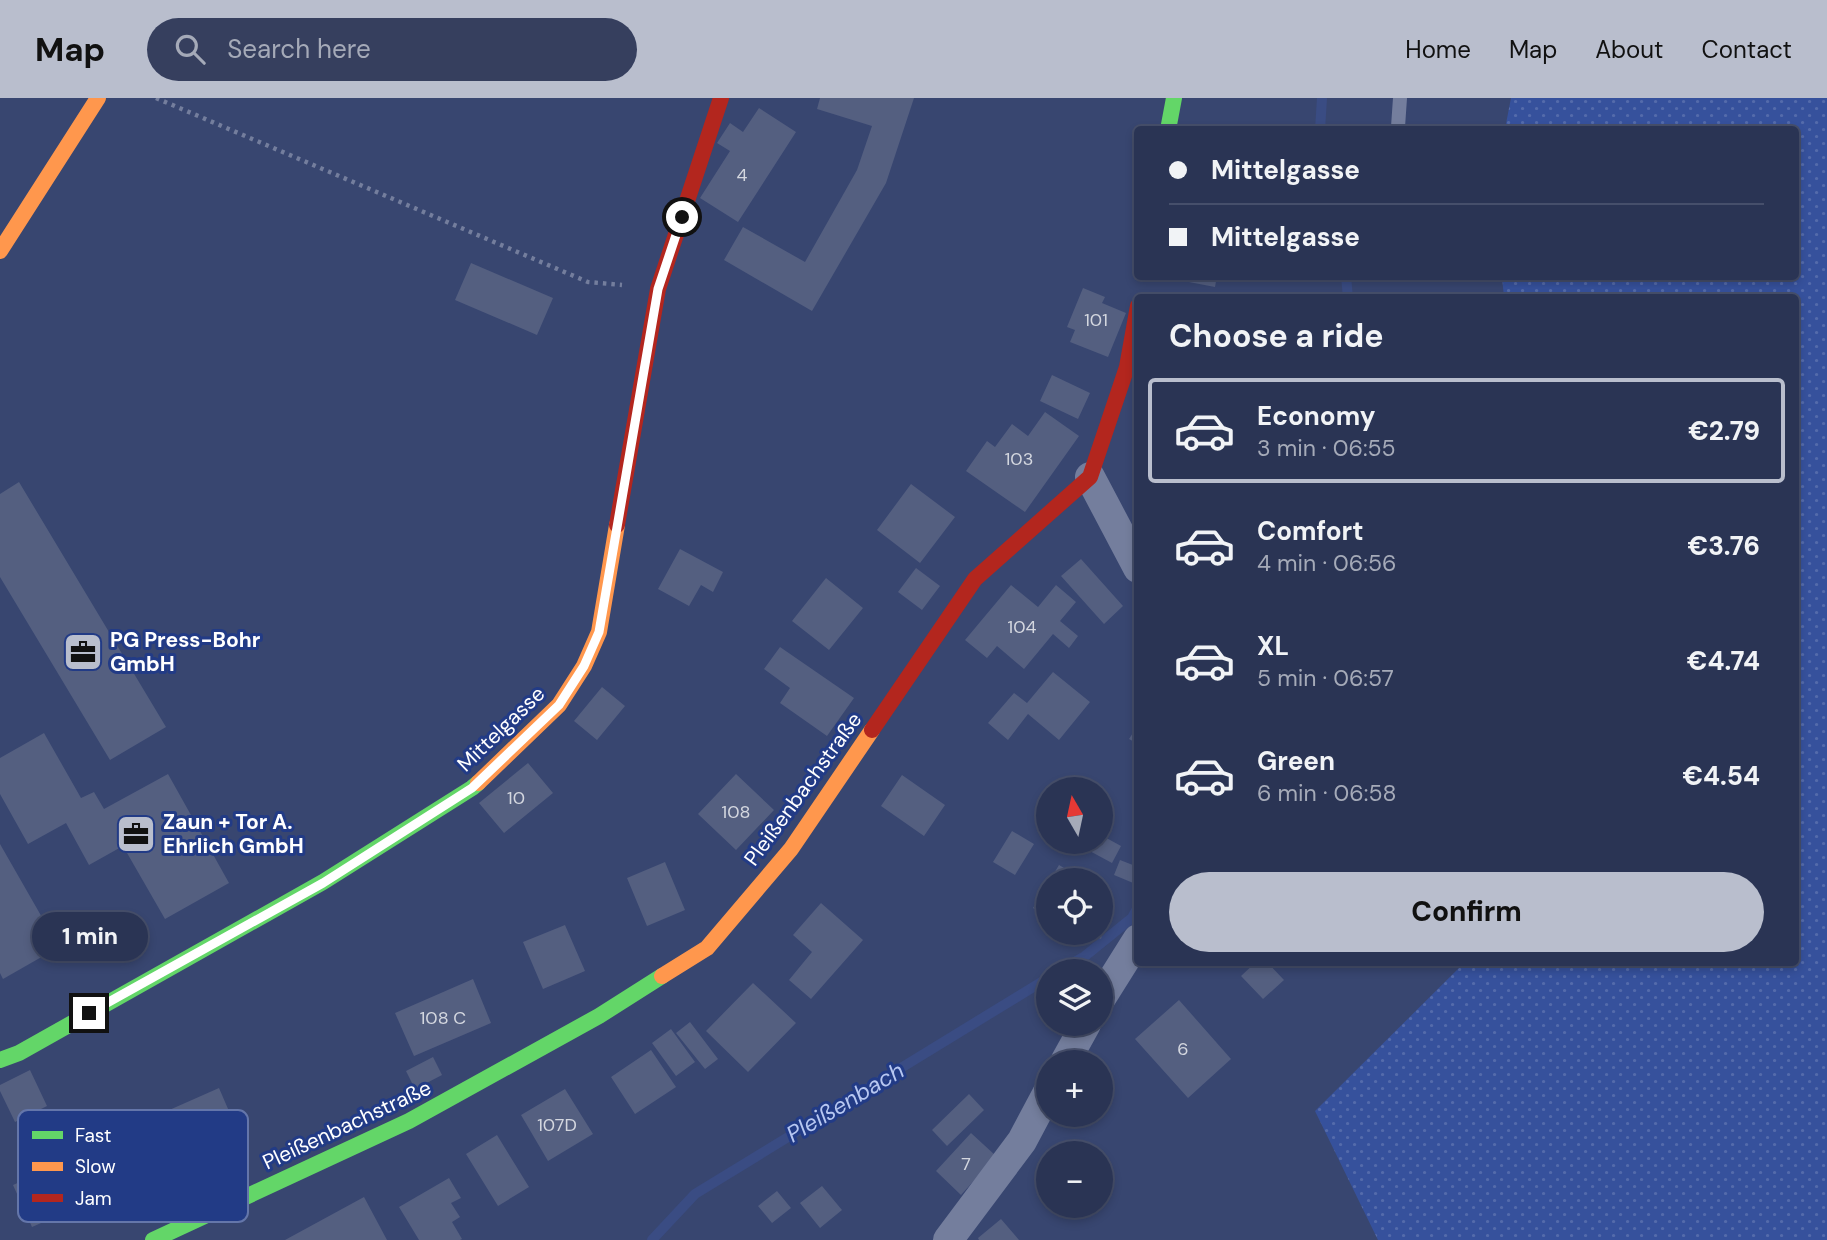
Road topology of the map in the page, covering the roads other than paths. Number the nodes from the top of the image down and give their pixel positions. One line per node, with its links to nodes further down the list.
1 (98, 98): 7 (street)
2 (721, 98): 13 (street, Mittelgasse)
3 (1174, 98): 5 (street)
4 (1400, 98): 6 (lane)
5 (1169, 126)
6 (1398, 126)
7 (0, 251)
8 (1134, 328): 9 (street, Pleißenbachstraße)
9 (1090, 477): 10 (street); 15 (street, Pleißenbachstraße)
10 (1134, 560)
11 (1134, 945): 12 (street)
12 (1113, 980)
13 (0, 1060)
14 (1036, 1114): 18 (street)
15 (248, 1195)
16 (189, 1222): 17 (street, Pleißenbachstraße)
17 (153, 1240)
18 (948, 1240)

